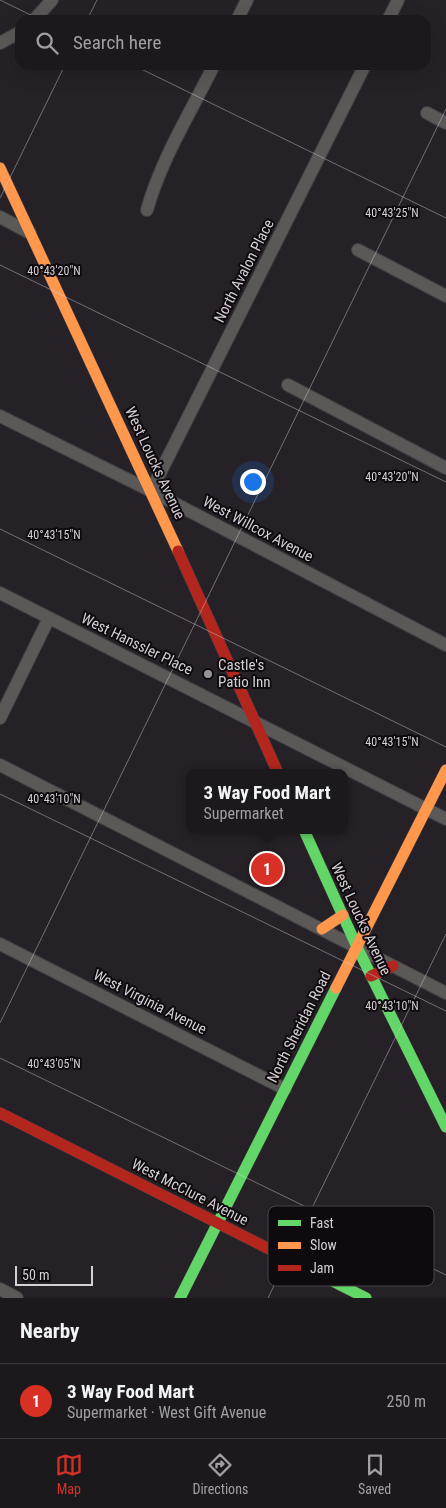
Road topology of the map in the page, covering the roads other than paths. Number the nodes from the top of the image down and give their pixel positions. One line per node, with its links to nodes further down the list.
1 (52, 0): 4 (street)
2 (247, 0): 5 (street)
3 (398, 0): 6 (street)
4 (38, 15)
5 (240, 15)
6 (390, 15)
7 (15, 35): 8 (street)
8 (0, 43)
9 (211, 70): 14 (street)
10 (363, 70): 22 (street, North Avalon Place)
11 (427, 113): 12 (street)
12 (446, 123)
13 (0, 168): 16 (street, West Loucks Avenue)
14 (147, 210)
15 (0, 217): 16 (street)
16 (30, 233): 22 (street, West Loucks Avenue)
17 (358, 250): 18 (street)
18 (446, 296)
19 (288, 385): 21 (street)
20 (0, 416): 22 (street, West Willcox Avenue)
21 (446, 468)
22 (151, 491): 25 (street, West Willcox Avenue); 27 (street, West Loucks Avenue)
23 (0, 593): 24 (street, West Hanssler Place)
24 (49, 618): 26 (street); 27 (street, West Hanssler Place)
25 (446, 645)
26 (0, 718)
27 (255, 721): 29 (street, West Loucks Avenue); 31 (street, West Hanssler Place)
28 (0, 765): 35 (street)
29 (276, 769)
30 (446, 770): 31 (street, North Sheridan Road)
31 (426, 809): 32 (street, West Hanssler Place); 37 (street, North Sheridan Road)
32 (446, 819)
33 (306, 834): 34 (street, West Loucks Avenue)
34 (342, 915): 35 (street); 37 (street, West Loucks Avenue)
35 (322, 929): 37 (street)
36 (0, 944): 41 (street, West Virginia Avenue)
37 (357, 947): 38 (street); 39 (street, West Loucks Avenue); 41 (street, North Sheridan Road)
38 (393, 966): 39 (street); 40 (street)
39 (371, 976): 43 (street, West Loucks Avenue)
40 (446, 993)
41 (285, 1089): 44 (street, North Sheridan Road)
42 (0, 1113): 44 (street, West McClure Avenue)
43 (446, 1127)
44 (218, 1224): 45 (street, West McClure Avenue); 50 (street, North Sheridan Road)
45 (268, 1250)
46 (339, 1286): 48 (street, West McClure Avenue)
47 (0, 1289): 49 (street)
48 (359, 1296)
49 (17, 1298)
50 (180, 1298)

